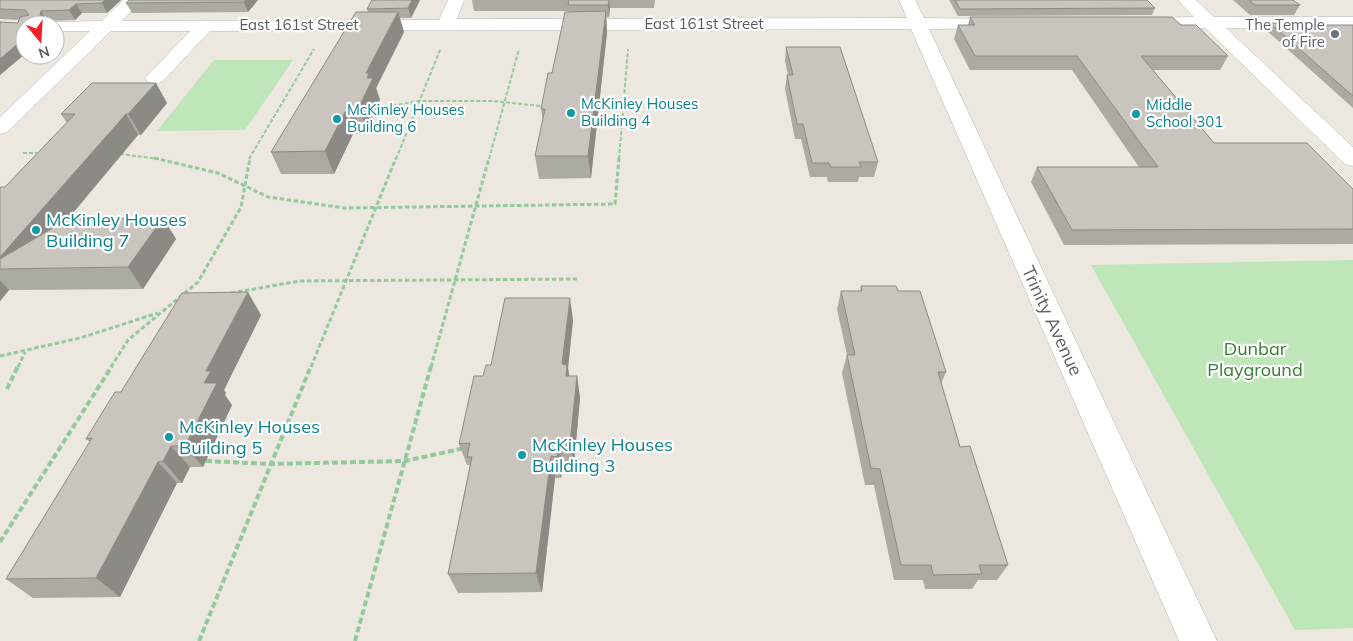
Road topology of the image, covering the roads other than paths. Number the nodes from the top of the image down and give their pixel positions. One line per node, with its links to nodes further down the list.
1 (133, 0): 12 (street)
2 (456, 0): 9 (street)
3 (1186, 0): 5 (street)
4 (911, 12): 7 (street, East 161st Street); 9 (street, East 161st Street); 16 (street, Trinity Avenue)
5 (1209, 22): 6 (street); 8 (street); 15 (street)
6 (1353, 22)
7 (1021, 23)
8 (1120, 23)
9 (446, 24): 10 (street, East 161st Street)
10 (206, 25): 12 (street, East 161st Street); 13 (street)
11 (65, 26): 12 (street, East 161st Street)
12 (107, 26): 14 (street)
13 (155, 78)
14 (0, 128)
15 (1353, 159)
16 (1198, 641)

